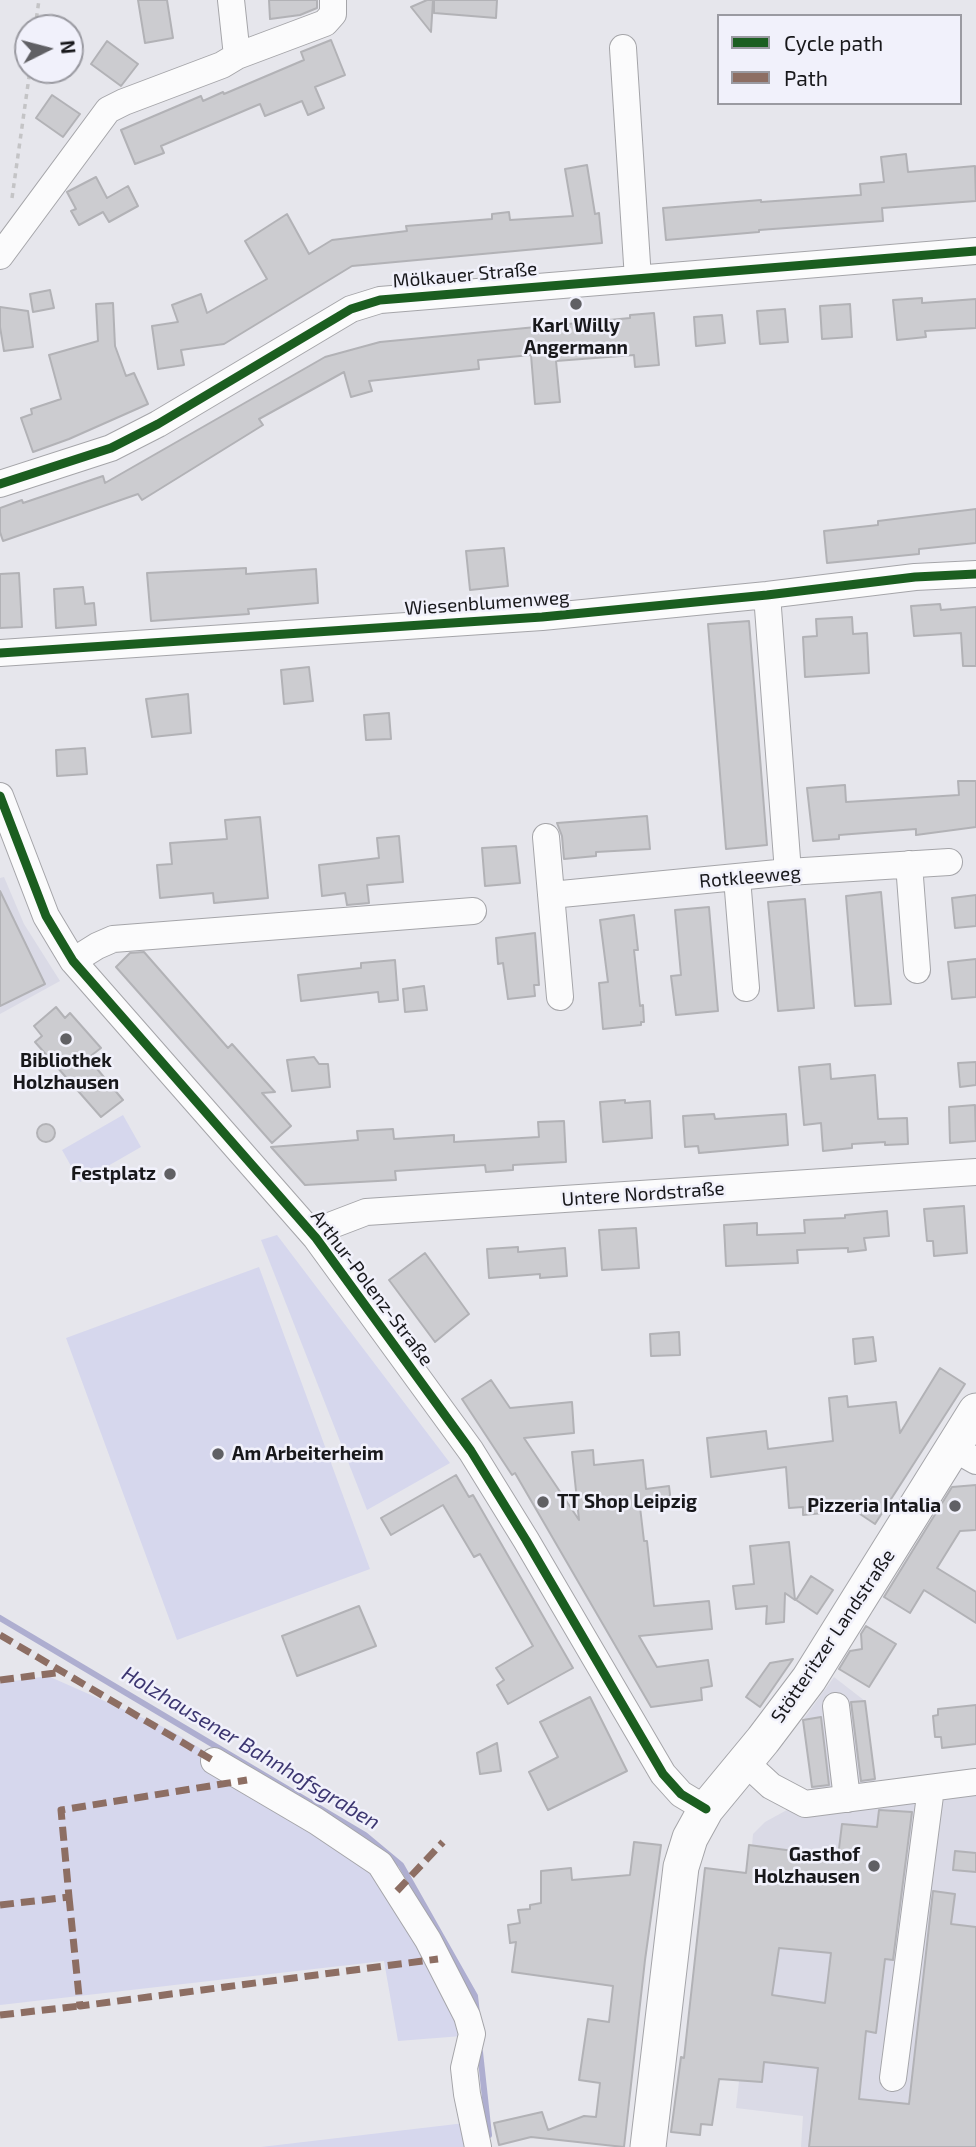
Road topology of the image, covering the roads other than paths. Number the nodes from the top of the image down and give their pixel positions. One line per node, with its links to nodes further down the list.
1 (231, 0): 4 (street)
2 (333, 0): 4 (street)
3 (623, 48): 7 (street)
4 (237, 56): 5 (street)
5 (6, 246)
6 (976, 251): 7 (street, Mölkauer Straße)
7 (638, 279): 8 (street, Mölkauer Straße)
8 (0, 484)
9 (976, 575): 10 (street, Wiesenblumenweg)
10 (767, 595): 11 (street, Wiesenblumenweg); 16 (street)
11 (0, 653)
12 (0, 796): 20 (street, Arthur-Polenz-Straße)
13 (546, 837): 18 (street)
14 (949, 862): 15 (street, Rotkleeweg)
15 (909, 864): 16 (street, Rotkleeweg); 21 (street)
16 (788, 872): 17 (street, Rotkleeweg)
17 (737, 878): 18 (street, Rotkleeweg); 22 (street)
18 (551, 895): 23 (street)
19 (473, 911): 20 (street)
20 (73, 961): 25 (street, Arthur-Polenz-Straße)
21 (917, 970)
22 (746, 988)
23 (560, 998)
24 (976, 1172): 25 (street, Untere Nordstraße)
25 (316, 1238): 34 (street, Arthur-Polenz-Straße)
26 (976, 1411): 27 (main road, Stötteritzer Landstraße)
27 (965, 1454): 30 (main road, Stötteritzer Landstraße)
28 (836, 1706): 33 (street)
29 (214, 1761): 36 (street)
30 (745, 1762): 33 (street); 34 (main road, Stötteritzer Landstraße)
31 (976, 1783): 32 (street)
32 (931, 1788): 33 (street); 35 (street)
33 (847, 1799)
34 (706, 1810): 37 (main road, Stötteritzer Landstraße)
35 (893, 2078)
36 (478, 2147)
37 (648, 2147)

